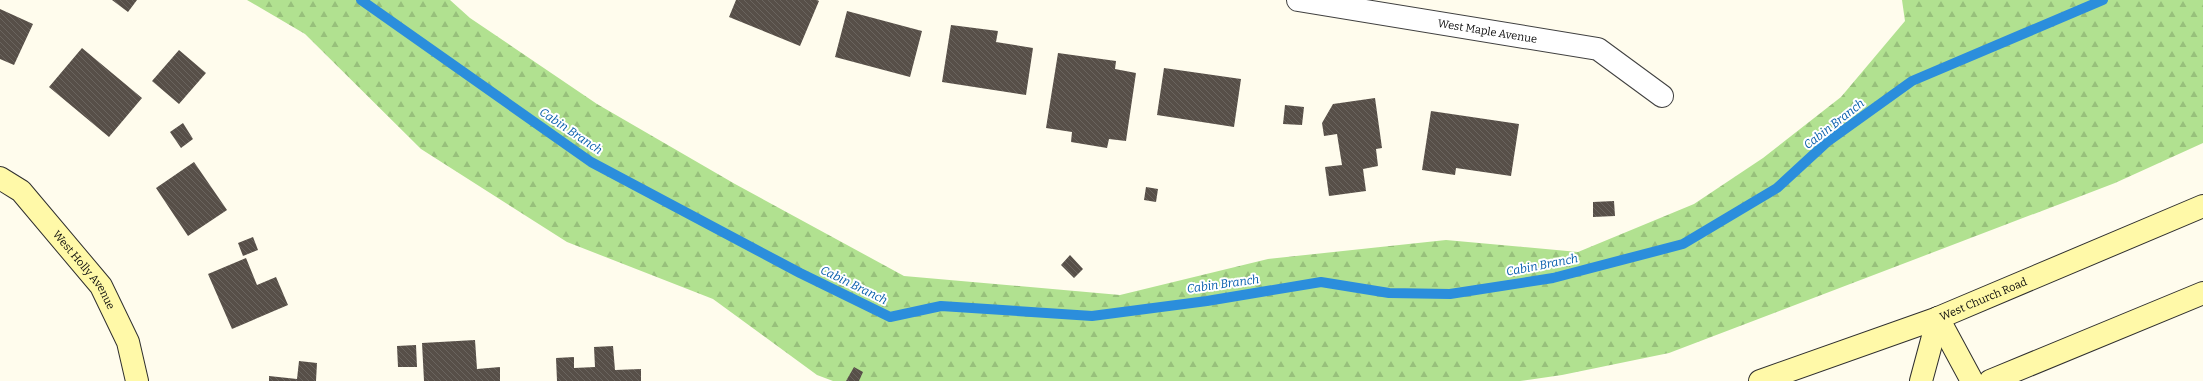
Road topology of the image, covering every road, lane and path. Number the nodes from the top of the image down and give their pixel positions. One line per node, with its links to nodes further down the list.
1 (1298, 0): 2 (street, West Maple Avenue)
2 (1662, 96)
3 (0, 178): 7 (main road, West Holly Avenue)
4 (2203, 206): 6 (main road, West Church Road)
5 (2203, 293): 11 (main road)
6 (1938, 318): 8 (main road, West Church Road); 9 (main road); 10 (main road)
7 (137, 381)
8 (1760, 381)
9 (1921, 381)
10 (1972, 381)
11 (1990, 381)

